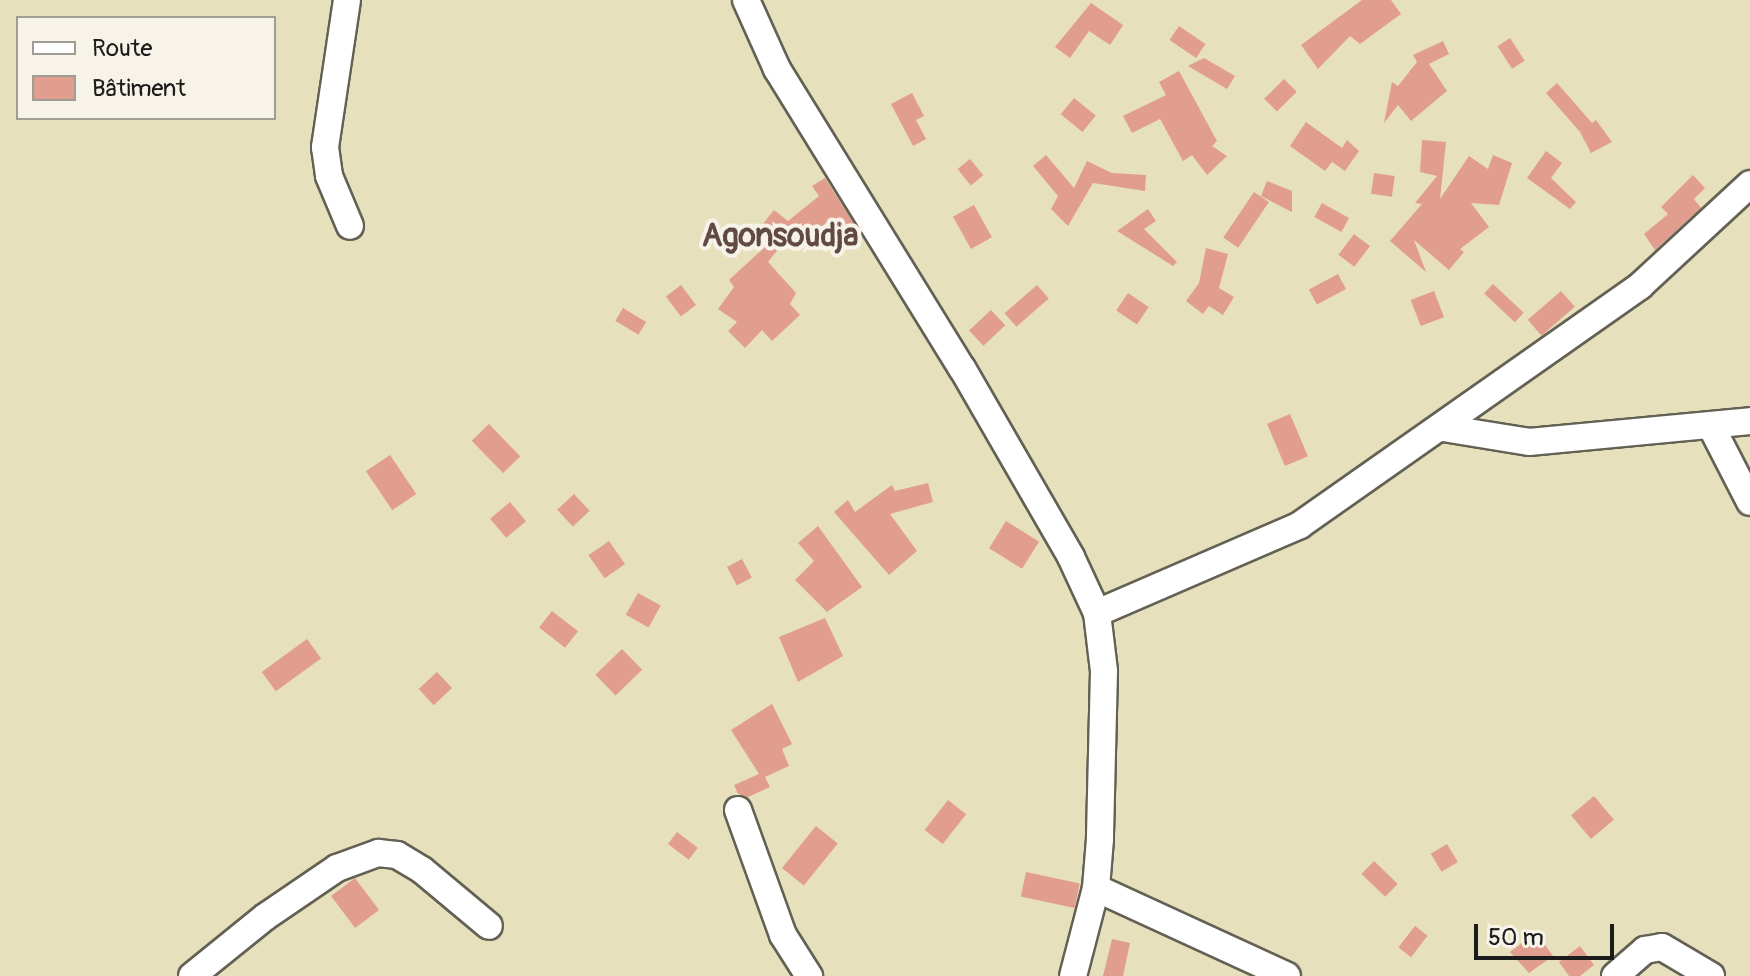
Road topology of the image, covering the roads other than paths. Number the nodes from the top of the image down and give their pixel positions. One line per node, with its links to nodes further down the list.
1 (347, 0): 4 (street)
2 (746, 0): 9 (street)
3 (1750, 184): 6 (street)
4 (350, 226)
5 (1750, 421): 7 (street)
6 (1443, 428): 7 (street); 9 (street)
7 (1712, 428): 8 (street)
8 (1750, 502)
9 (1097, 613): 11 (street)
10 (738, 810): 14 (street)
11 (1096, 888): 15 (street); 16 (street)
12 (489, 926): 13 (street)
13 (192, 976)
14 (809, 976)
15 (1073, 976)
16 (1287, 976)
17 (1615, 976): 18 (street)
18 (1711, 976)

